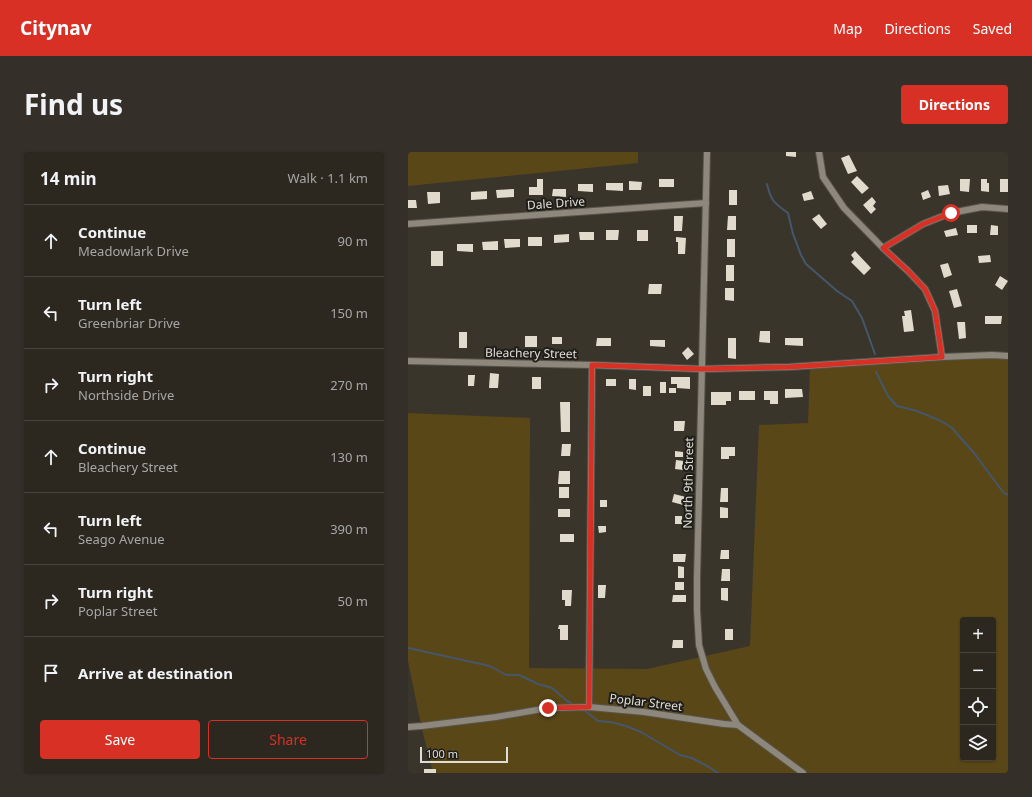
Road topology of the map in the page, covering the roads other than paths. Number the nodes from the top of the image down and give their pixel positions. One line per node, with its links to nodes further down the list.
1 (707, 152): 3 (street, North 9th Street)
2 (819, 152): 6 (street)
3 (706, 203): 5 (street, Dale Drive); 11 (street, North 9th Street)
4 (1008, 209): 6 (street)
5 (408, 224)
6 (883, 248): 8 (street)
7 (1008, 356): 8 (street, Bleachery Street)
8 (942, 357): 11 (street, Bleachery Street)
9 (408, 361): 10 (street, Bleachery Street)
10 (592, 365): 11 (street, Bleachery Street); 12 (street)
11 (702, 369): 13 (street, North 9th Street)
12 (589, 707): 13 (street, Poplar Street); 14 (street, Poplar Street)
13 (738, 725): 15 (street, North 9th Street)
14 (408, 727)
15 (803, 773)

